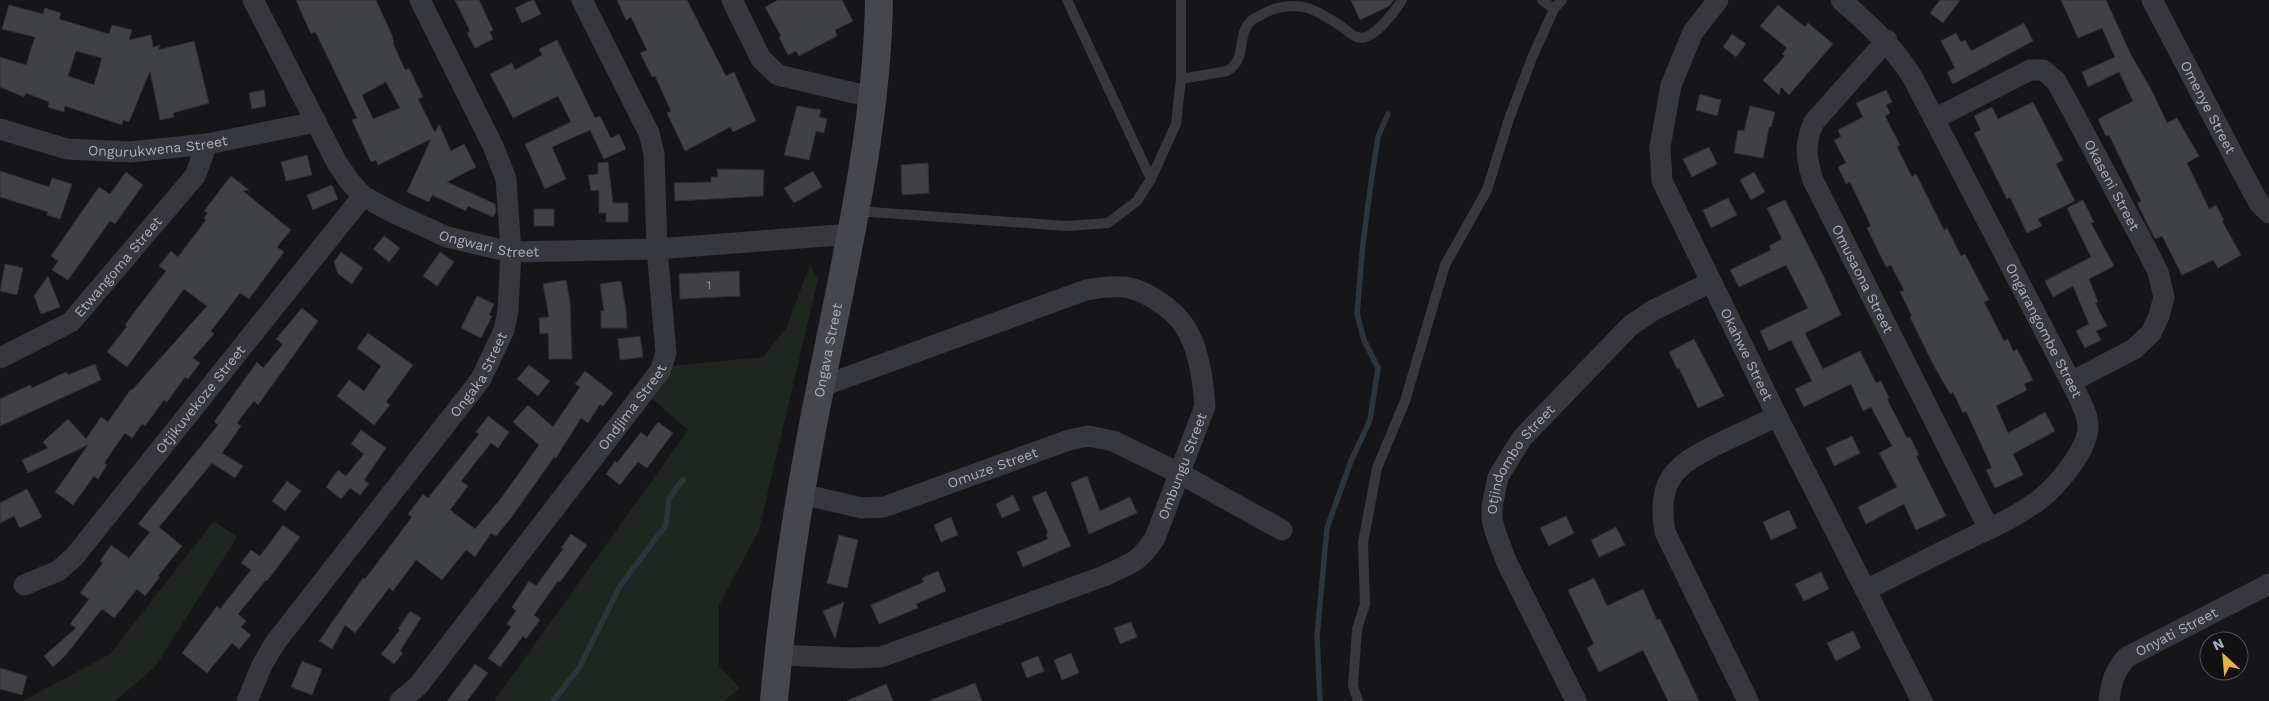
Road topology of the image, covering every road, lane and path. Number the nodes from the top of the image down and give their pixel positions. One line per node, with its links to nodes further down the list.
1 (252, 0): 19 (street, Ongwari Street)
2 (420, 0): 27 (street, Ongaka Street)
3 (582, 0): 26 (street, Ondjima Street)
4 (732, 0): 17 (street)
5 (879, 0): 17 (street, Ongava Street)
6 (1067, 0): 22 (lane)
7 (1181, 0): 16 (lane)
8 (1402, 0): 16 (lane)
9 (1542, 0): 14 (lane)
10 (1562, 0): 14 (lane)
11 (1718, 0): 28 (street, Okahwe Street)
12 (1841, 0): 15 (street, Ongarangombe Street)
13 (2152, 0): 24 (street, Omenye Street)
14 (1554, 10): 44 (lane)
15 (1887, 40): 18 (street, Ongarangombe Street); 35 (street, Omusaona Street)
16 (1181, 79): 22 (lane)
17 (872, 98): 25 (street, Ongava Street)
18 (1934, 119): 30 (street, Ongarangombe Street); 30 (street, Okaseni Street)
19 (316, 122): 21 (street, Ongurukwena Street); 23 (street, Ongwari Street)
20 (0, 129): 21 (street, Ongurukwena Street)
21 (207, 144): 29 (street, Etwangoma Street)
22 (1151, 179): 25 (lane)
23 (362, 196): 27 (street, Ongwari Street); 38 (street, Otjikuvekoze Street)
24 (2269, 213)
25 (853, 222): 26 (street, Ongwari Street); 31 (street, Ongava Street)
26 (657, 249): 27 (street, Ongwari Street); 42 (street, Ondjima Street)
27 (511, 252): 41 (street, Ongaka Street)
28 (1711, 282): 32 (street, Okahwe Street); 45 (street, Otjindombo Street)
29 (0, 358)
30 (2071, 382): 35 (street, Ongarangombe Street)
31 (820, 387): 33 (street, Ombungu Street); 34 (street, Ongava Street)
32 (1777, 416): 39 (street, Okahwe Street); 46 (street)
33 (1179, 473): 34 (street, Omuze Street); 36 (street, Omuze Street); 40 (street, Ombungu Street)
34 (801, 494): 40 (street, Ongava Street)
35 (1989, 528): 39 (street, Ongarangombe Street)
36 (1282, 530)
37 (2269, 584): 48 (street, Onyati Street)
38 (24, 585)
39 (1866, 590): 47 (street, Okahwe Street)
40 (778, 655): 43 (street, Ongava Street)
41 (255, 699)
42 (400, 701)
43 (774, 701)
44 (1358, 701)
45 (1576, 701)
46 (1748, 701)
47 (1922, 701)
48 (2109, 701)

